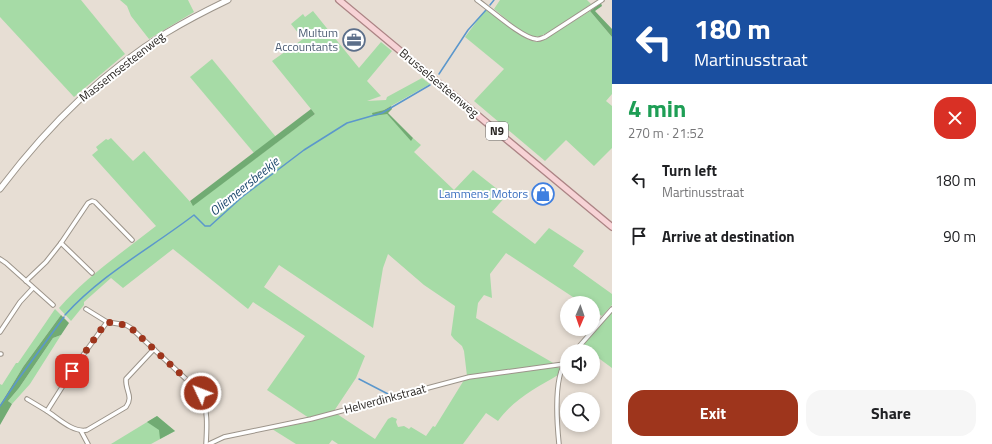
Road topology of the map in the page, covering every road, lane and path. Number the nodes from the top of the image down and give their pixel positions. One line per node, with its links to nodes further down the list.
1 (228, 0): 5 (main road, Massemsesteenweg)
2 (339, 0): 6 (main road, Brusselsesteenweg / N9)
3 (477, 0): 4 (street)
4 (602, 0)
5 (0, 189)
6 (612, 227)
7 (132, 240): 8 (street)
8 (62, 243): 10 (street); 11 (street)
9 (0, 259): 11 (street)
10 (92, 273)
11 (26, 281): 12 (street)
12 (33, 288): 13 (street); 17 (street)
13 (53, 305)
14 (86, 309): 16 (street)
15 (612, 309): 18 (street)
16 (107, 322): 19 (street); 23 (street)
17 (0, 332)
18 (581, 344)
19 (154, 349): 24 (street); 26 (street)
20 (560, 365): 27 (street, Helverdinkstraat)
21 (560, 377): 28 (street)
22 (27, 399): 23 (street)
23 (47, 411): 24 (street)
24 (81, 431): 25 (street)
25 (88, 444)
26 (206, 444)
27 (209, 444)
28 (559, 444)

